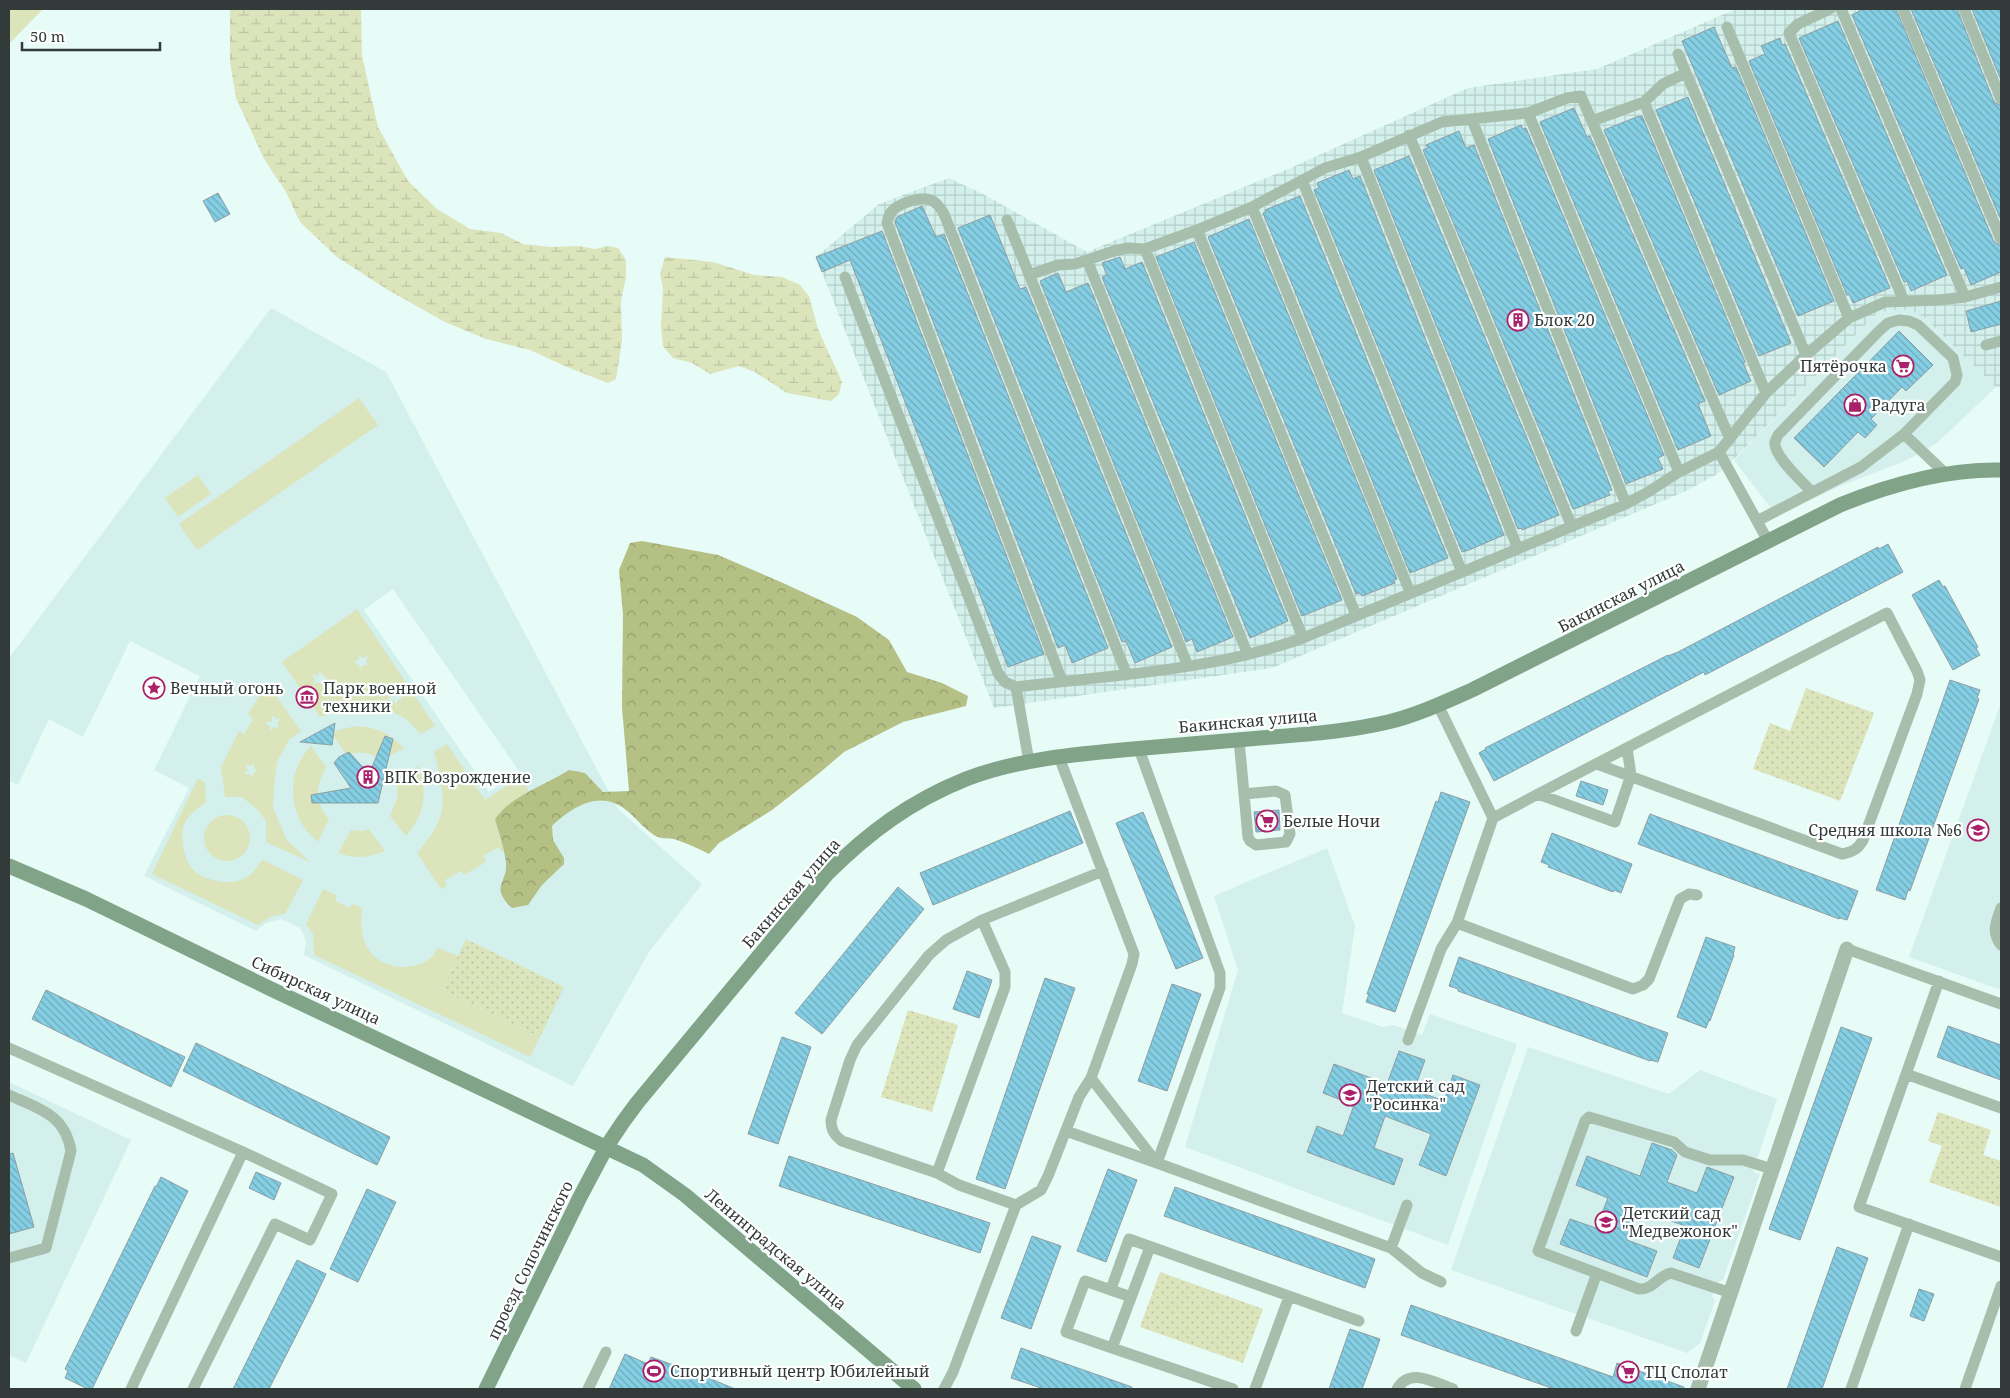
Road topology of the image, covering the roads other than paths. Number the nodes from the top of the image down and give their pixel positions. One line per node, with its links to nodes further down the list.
1 (1830, 9): 26 (lane)
2 (1841, 9): 25 (lane)
3 (1903, 9): 19 (lane)
4 (1964, 9): 8 (lane)
5 (1727, 27): 27 (lane)
6 (1678, 54): 7 (lane)
7 (1686, 73): 9 (lane); 30 (lane)
8 (2001, 98)
9 (1644, 102): 12 (lane); 31 (lane)
10 (1528, 112): 11 (lane); 12 (lane); 36 (lane)
11 (1472, 120): 13 (lane); 39 (lane)
12 (1592, 121): 33 (lane)
13 (1409, 135): 14 (lane); 41 (lane)
14 (1361, 157): 15 (lane); 43 (lane)
15 (1302, 180): 16 (lane); 44 (lane)
16 (1252, 207): 18 (lane); 45 (lane)
17 (1007, 220): 22 (lane)
18 (1196, 230): 20 (lane); 46 (lane)
19 (2001, 238)
20 (1145, 249): 21 (lane); 47 (lane)
21 (1087, 260): 22 (lane); 48 (lane)
22 (1029, 275): 49 (lane)
23 (845, 278): 52 (lane)
24 (2001, 287): 25 (lane)
25 (1965, 297): 26 (lane)
26 (1904, 301): 27 (lane)
27 (1850, 318): 30 (lane)
28 (2001, 341): 29 (lane)
29 (1986, 345)
30 (1806, 354): 31 (lane)
31 (1766, 393): 33 (lane)
32 (1904, 434): 37 (lane); 38 (lane); 38 (lane)
33 (1730, 439): 34 (lane)
34 (1719, 452): 36 (lane); 40 (lane)
35 (2001, 470): 37 (street, Бакинская улица)
36 (1679, 472): 39 (lane)
37 (1946, 474): 42 (street, Бакинская улица)
38 (1812, 492): 40 (lane)
39 (1626, 504): 41 (lane)
40 (1757, 521): 42 (lane)
41 (1572, 526): 43 (lane)
42 (1768, 541): 53 (street, Бакинская улица)
43 (1518, 549): 44 (lane)
44 (1462, 572): 45 (lane)
45 (1410, 592): 46 (lane)
46 (1356, 615): 47 (lane)
47 (1303, 638): 48 (lane)
48 (1248, 655): 49 (lane)
49 (1188, 666): 50 (lane)
50 (1126, 675): 51 (lane); 51 (lane)
51 (1062, 681): 52 (lane)
52 (1016, 687): 58 (lane)
53 (1438, 705): 54 (street, Бакинская улица); 63 (lane)
54 (1239, 740): 55 (street, Бакинская улица); 61 (lane)
55 (1140, 748): 57 (street, Бакинская улица); 83 (lane)
56 (1628, 748): 59 (lane); 60 (lane); 60 (lane)
57 (1059, 757): 58 (street, Бакинская улица); 65 (lane)
58 (1029, 762): 81 (street, Бакинская улица)
59 (1597, 764): 60 (lane); 62 (lane)
60 (1631, 775): 62 (lane)
61 (1244, 794): 61 (lane)
62 (1538, 794): 63 (lane)
63 (1493, 818): 69 (lane)
64 (9, 866): 81 (street, Сибирская улица)
65 (1103, 871): 68 (lane); 77 (lane)
66 (1697, 895): 69 (lane)
67 (2001, 908): 70 (lane)
68 (982, 920): 85 (lane); 85 (lane)
69 (1457, 923): 74 (lane)
70 (2001, 945)
71 (1847, 949): 72 (lane); 84 (street)
72 (1938, 982): 73 (lane); 76 (lane)
73 (2001, 1004)
74 (1408, 1040)
75 (9, 1048): 82 (lane)
76 (1906, 1074): 79 (lane); 88 (lane)
77 (1091, 1078): 80 (lane); 83 (lane)
78 (9, 1095): 92 (lane)
79 (2001, 1108)
80 (1066, 1131): 83 (lane); 86 (lane)
81 (607, 1146): 107 (street, проезд Сопочинского); 109 (street, Ленинградская улица)
82 (243, 1152): 105 (lane); 106 (lane)
83 (1157, 1163): 90 (lane)
84 (1772, 1169): 93 (lane); 97 (street)
85 (937, 1173): 86 (lane)
86 (1016, 1205): 110 (lane)
87 (1407, 1205): 90 (lane)
88 (1909, 1224): 91 (lane); 116 (lane)
89 (1150, 1247): 96 (lane); 98 (lane); 99 (lane)
90 (1391, 1248): 94 (lane)
91 (2001, 1257)
92 (9, 1258)
93 (1597, 1273): 97 (lane); 101 (lane)
94 (1441, 1282)
95 (2001, 1286): 117 (lane)
96 (1111, 1289): 98 (lane); 102 (lane)
97 (1731, 1293): 115 (street)
98 (1131, 1297): 102 (lane)
99 (1289, 1297): 100 (lane); 112 (lane)
100 (1359, 1321)
101 (1576, 1330)
102 (1112, 1348): 111 (lane)
103 (606, 1352): 108 (lane)
104 (1436, 1386): 113 (lane); 114 (lane)
105 (131, 1389)
106 (193, 1389)
107 (486, 1389)
108 (588, 1389)
109 (914, 1389)
110 (944, 1389)
111 (1233, 1389)
112 (1255, 1389)
113 (1397, 1389)
114 (1453, 1389)
115 (1698, 1389)
116 (1851, 1389)
117 (1965, 1389)

